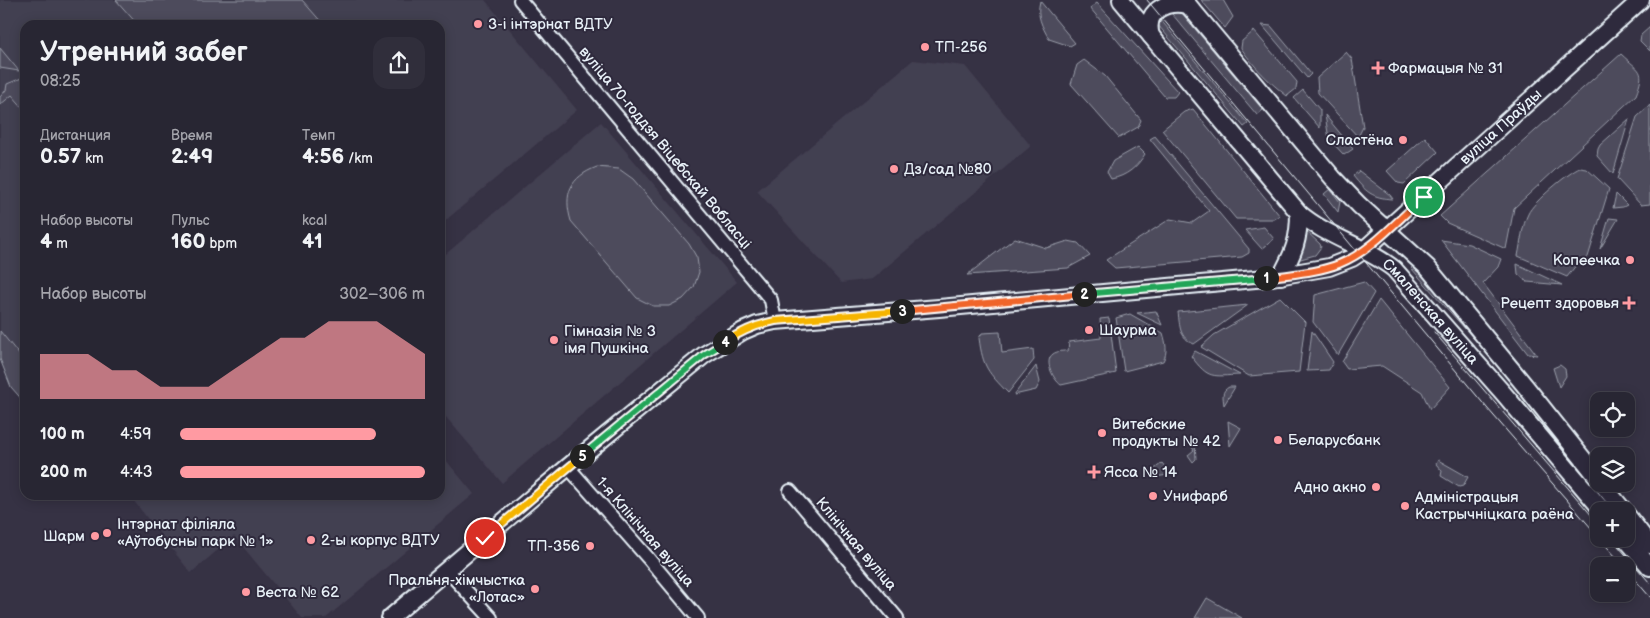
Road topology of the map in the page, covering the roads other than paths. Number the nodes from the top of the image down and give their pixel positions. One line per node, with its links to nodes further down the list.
1 (520, 0): 11 (street, вуліца 70-годдзя Віцебскай Вобласці)
2 (1153, 0): 4 (main road)
3 (1641, 0): 8 (main road, вуліца Праўды)
4 (1122, 1): 6 (main road, Смаленская вуліца)
5 (1186, 2): 6 (main road); 8 (main road, Смаленская вуліца)
6 (1151, 36): 7 (main road, Смаленская вуліца)
7 (1299, 214): 9 (main road, Смаленская вуліца); 10 (main road)
8 (1387, 230): 9 (main road, вуліца Праўды); 13 (main road, Смаленская вуліца)
9 (1364, 250): 10 (main road, вуліца Праўды); 16 (main road, Смаленская вуліца)
10 (1281, 276): 11 (main road, вуліца Праўды)
11 (775, 321): 12 (main road, вуліца Праўды)
12 (568, 467): 22 (main road, вуліца Праўды); 25 (street, 1-я Клінічная вуліца)
13 (1590, 468)
14 (790, 491): 26 (street, Клінічная вуліца)
15 (1609, 492): 17 (main road)
16 (1595, 502)
17 (1617, 502)
18 (1635, 526): 19 (main road)
19 (1650, 545)
20 (1633, 547): 21 (main road)
21 (1650, 567)
22 (447, 570): 23 (main road, вуліца Праўды); 24 (street)
23 (390, 618)
24 (491, 618)
25 (698, 618)
26 (897, 618)

